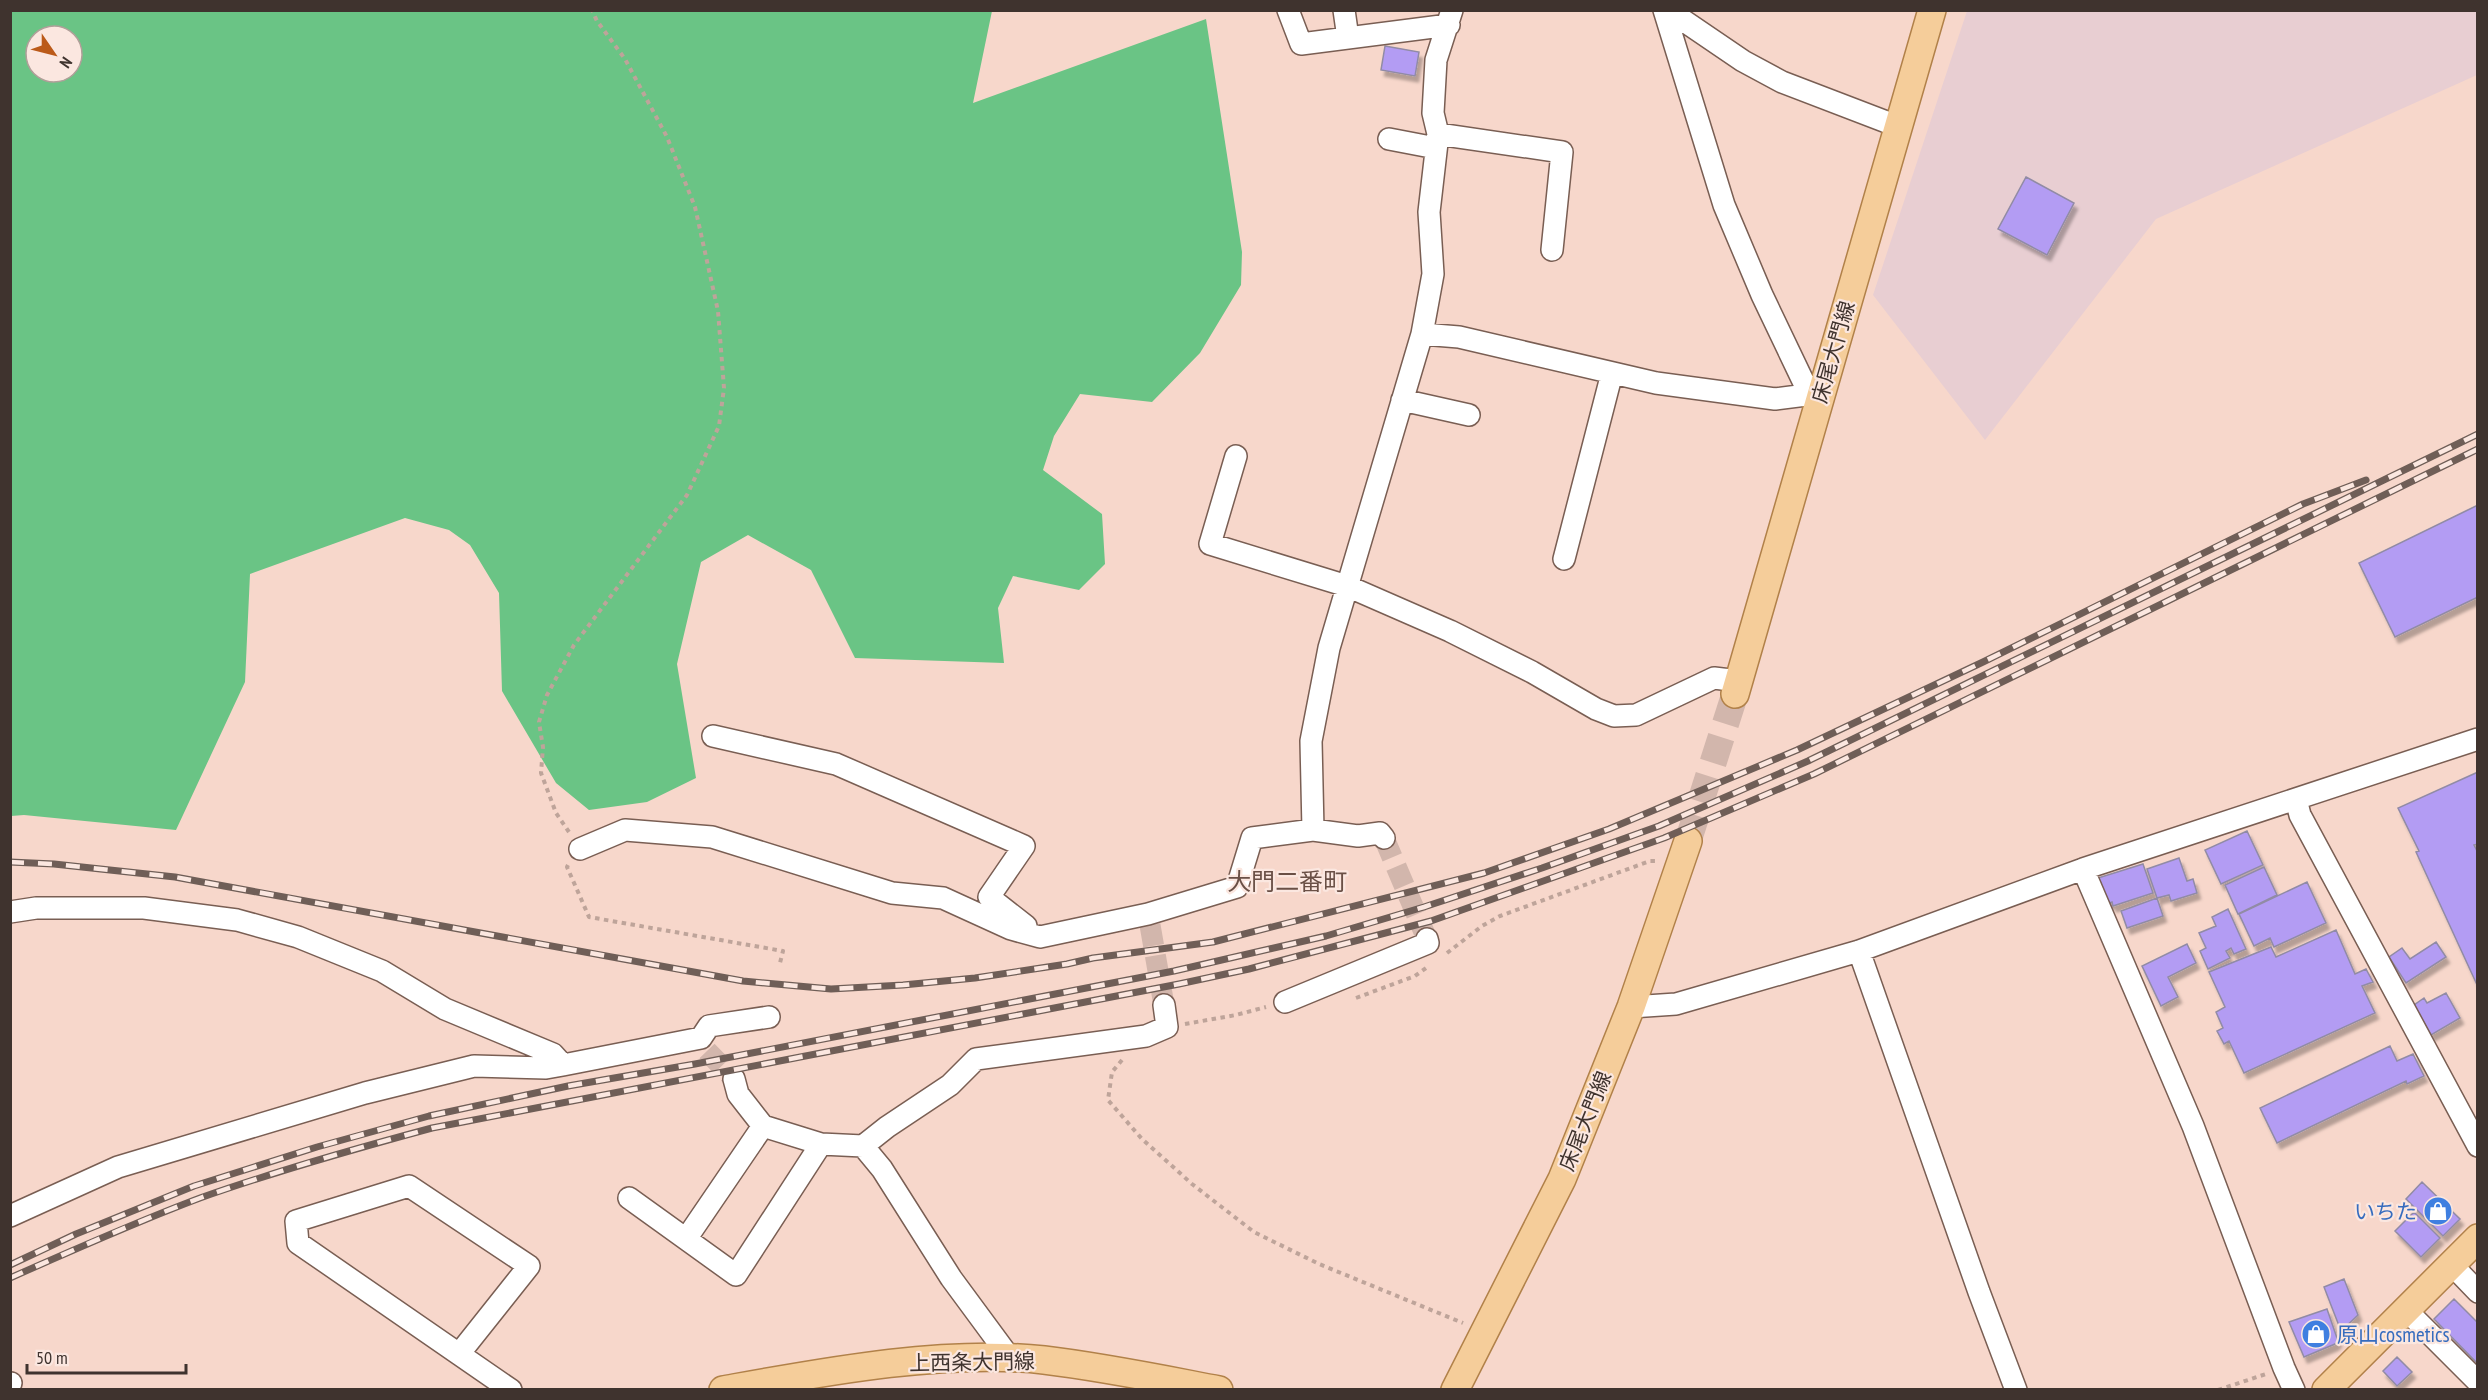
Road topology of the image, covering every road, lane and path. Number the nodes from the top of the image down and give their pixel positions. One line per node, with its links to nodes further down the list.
1 (592, 10): 26 (path)
2 (1288, 10): 7 (street)
3 (1344, 10): 7 (street)
4 (1666, 10): 8 (street); 14 (street)
5 (1932, 10): 8 (main road, 床尾大門線)
6 (1450, 18): 7 (street); 10 (street)
7 (1348, 38)
8 (1898, 126): 14 (main road, 床尾大門線)
9 (1389, 139): 10 (street)
10 (1437, 141): 11 (street); 12 (street)
11 (1552, 250)
12 (1422, 334): 13 (street); 15 (street)
13 (1612, 373): 14 (street); 18 (street)
14 (1822, 393): 20 (main road, 床尾大門線)
15 (1401, 400): 16 (street); 19 (street)
16 (1469, 415)
17 (1236, 456): 19 (street)
18 (1564, 559)
19 (1347, 586): 20 (street); 24 (street)
20 (1737, 688)
21 (713, 736): 30 (street)
22 (2478, 739): 23 (street)
23 (2296, 799): 28 (street); 48 (street)
24 (1313, 830): 25 (street); 30 (street)
25 (1384, 838)
26 (580, 849): 30 (street); 35 (path)
27 (1684, 851): 33 (path); 39 (main road, 床尾大門線)
28 (2083, 869): 32 (street); 59 (street)
29 (10, 912): 43 (street)
30 (1040, 937)
31 (1427, 939): 37 (street)
32 (1859, 951): 39 (street); 65 (street)
33 (1444, 955)
34 (1434, 962): 36 (path)
35 (780, 963)
36 (1350, 1000)
37 (1285, 1002): 41 (path)
38 (1164, 1005): 41 (street)
39 (1631, 1007): 56 (main road, 床尾大門線)
40 (769, 1017): 43 (street)
41 (1167, 1027): 42 (street)
42 (1146, 1036): 47 (street); 56 (path)
43 (563, 1065): 50 (street)
44 (734, 1079): 45 (street)
45 (763, 1126): 46 (street); 52 (street)
46 (821, 1144): 47 (street); 52 (street)
47 (863, 1146): 58 (street)
48 (2478, 1146)
49 (629, 1198): 52 (street)
50 (10, 1216)
51 (2478, 1238): 53 (main road)
52 (686, 1239)
53 (2451, 1264): 54 (street); 55 (main road)
54 (2478, 1292)
55 (2406, 1310): 60 (street); 68 (main road)
56 (1484, 1332): 64 (main road, 床尾大門線)
57 (459, 1354): 57 (street); 61 (street)
58 (1010, 1358): 62 (main road, 上西条大門線); 63 (main road, 上西条大門線)
59 (2284, 1368): 66 (path); 67 (street)
60 (2478, 1382)
61 (511, 1389)
62 (723, 1389)
63 (1219, 1389)
64 (1455, 1389)
65 (2016, 1389)
66 (2218, 1389)
67 (2294, 1389)
68 (2326, 1389)

